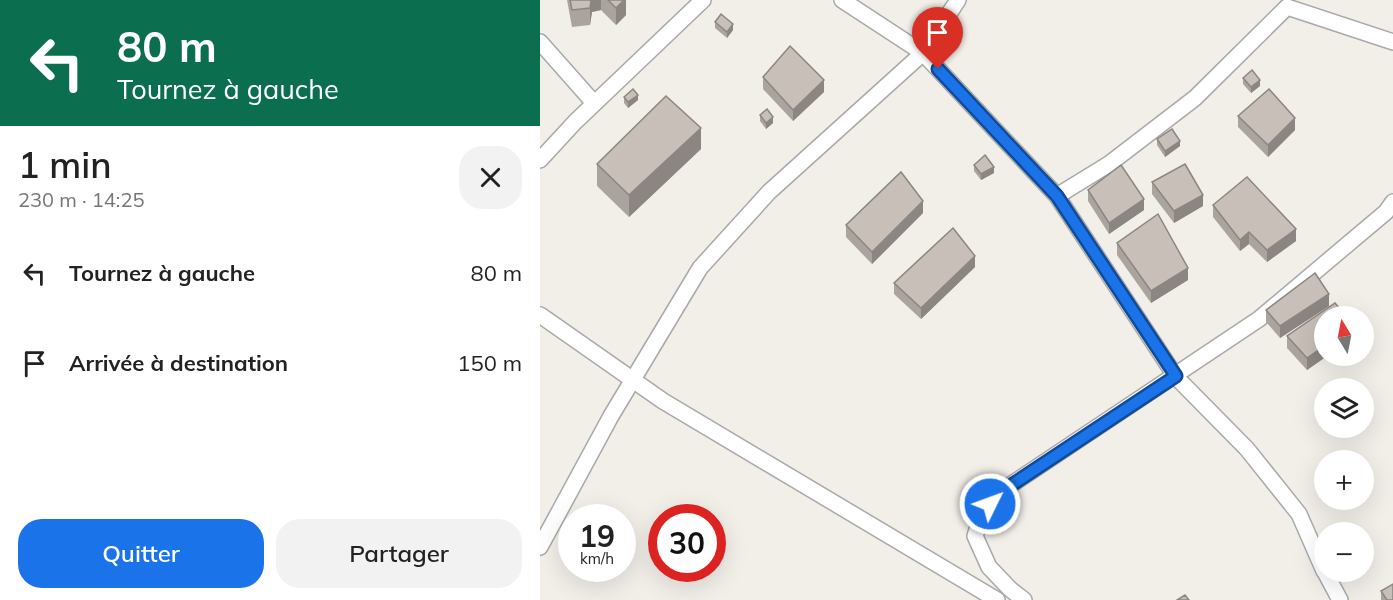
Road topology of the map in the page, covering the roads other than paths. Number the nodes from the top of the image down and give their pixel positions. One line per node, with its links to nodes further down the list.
1 (703, 0): 7 (street)
2 (842, 0): 6 (street)
3 (958, 0): 6 (street)
4 (540, 42): 7 (street)
5 (1393, 42): 9 (street)
6 (923, 53): 9 (street); 13 (street)
7 (594, 103): 8 (street)
8 (540, 160)
9 (1057, 196): 12 (street)
10 (1393, 202): 12 (street)
11 (540, 315): 13 (street)
12 (1176, 376): 15 (street); 18 (street)
13 (633, 380): 14 (street); 17 (street)
14 (540, 547)
15 (1314, 547)
16 (1331, 582): 19 (street)
17 (997, 600)
18 (1024, 600)
19 (1340, 600)

